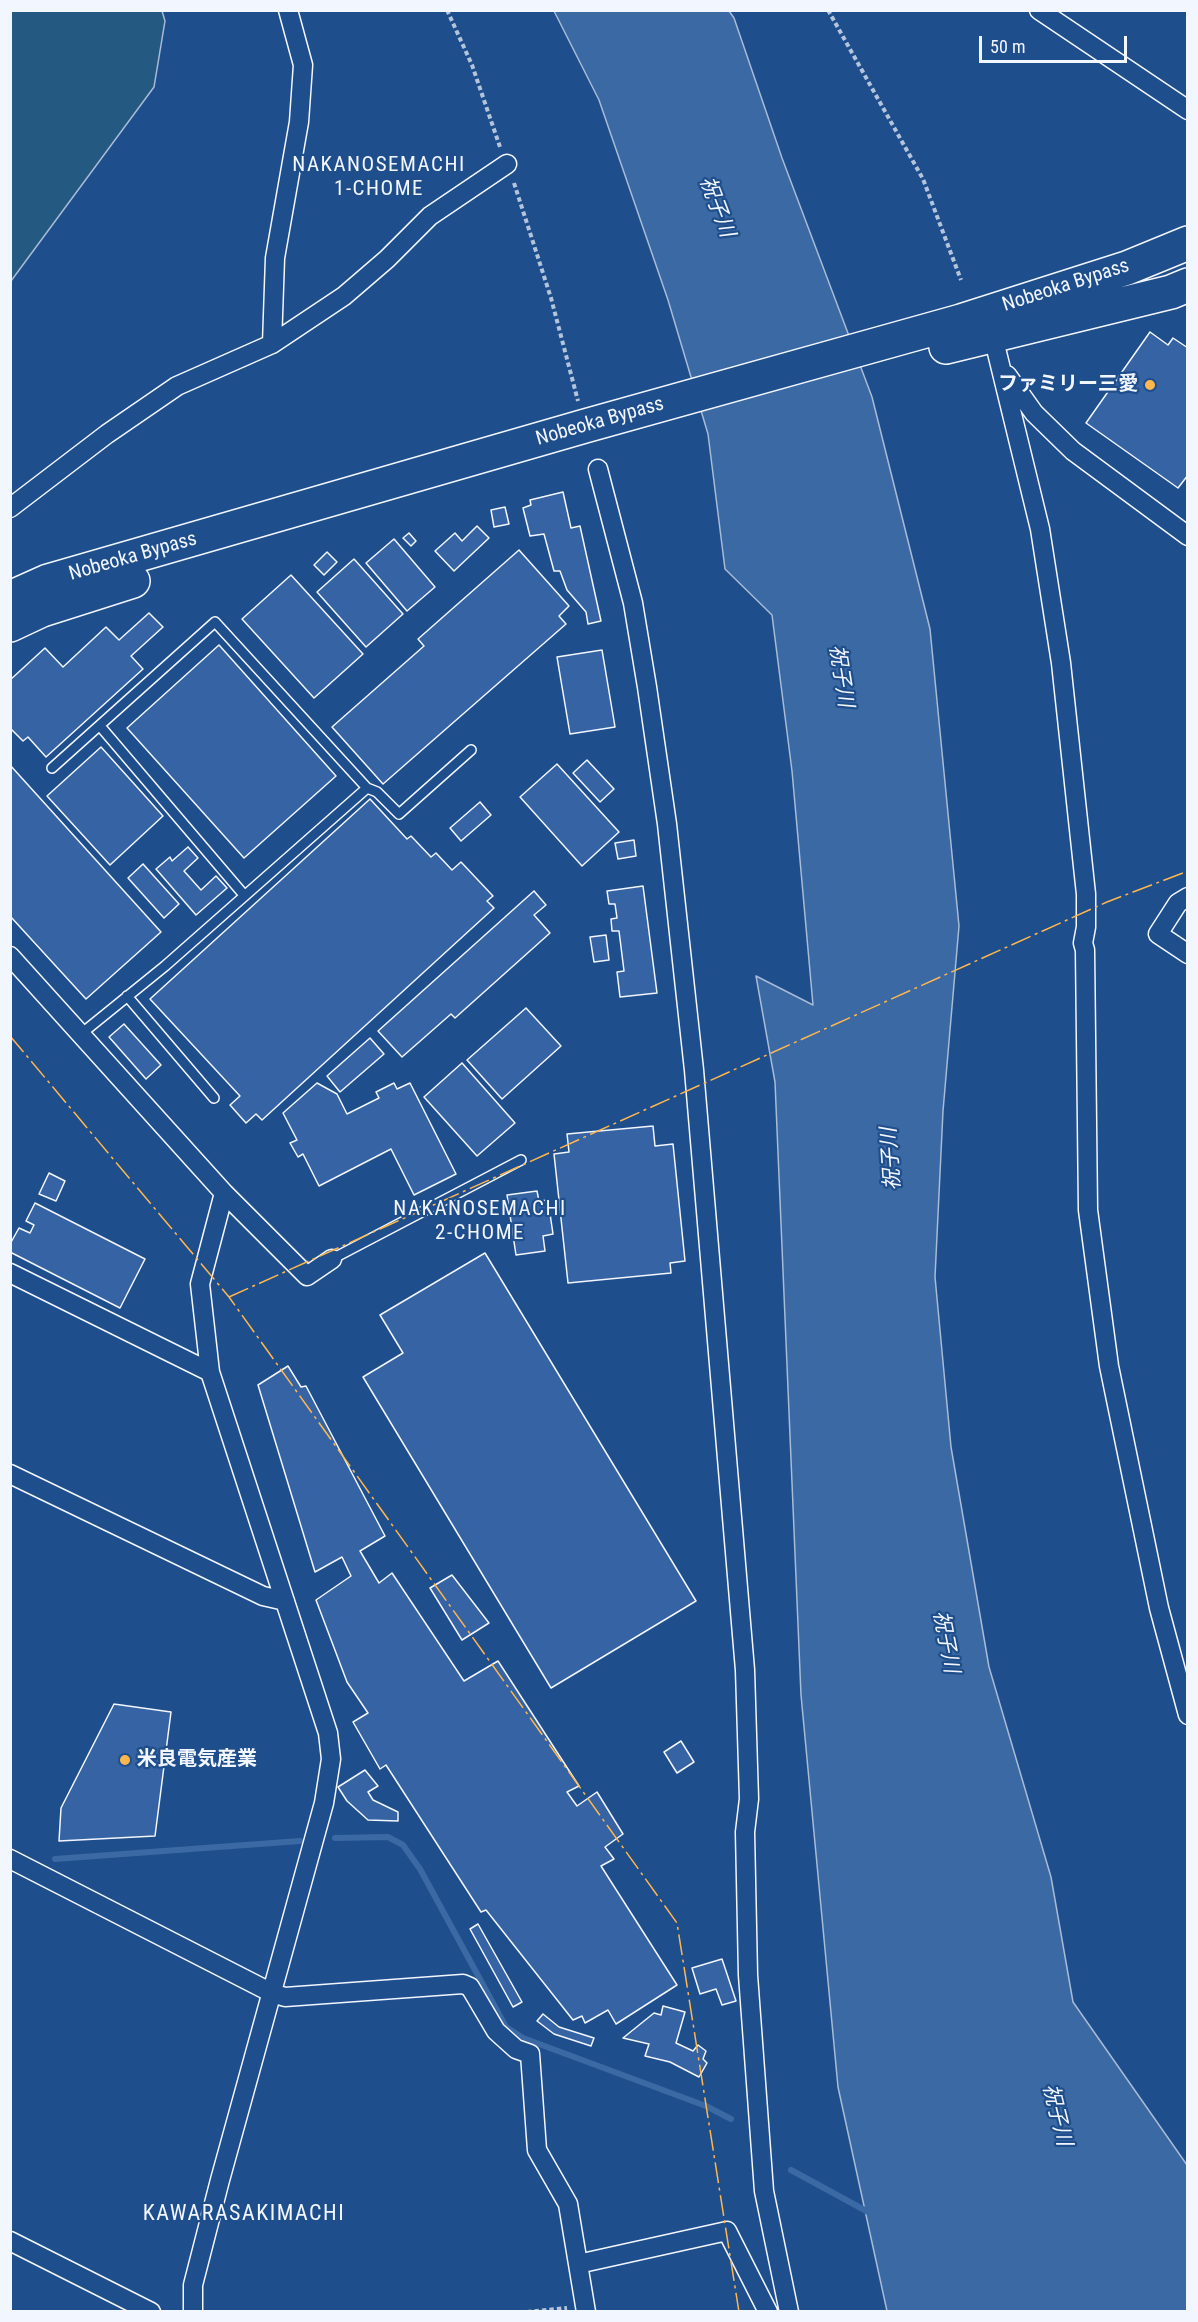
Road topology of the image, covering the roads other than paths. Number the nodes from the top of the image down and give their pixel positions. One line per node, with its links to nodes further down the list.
1 (288, 10): 8 (street)
2 (1039, 10): 3 (street)
3 (1188, 110)
4 (504, 155): 8 (street)
5 (1188, 243): 7 (highway, Nobeoka Bypass)
6 (1188, 285): 7 (highway, Nobeoka Bypass)
7 (977, 327): 9 (street); 10 (highway, Nobeoka Bypass)
8 (272, 344): 11 (street)
9 (1001, 366): 12 (street); 33 (street)
10 (592, 441): 13 (highway, Nobeoka Bypass); 14 (highway, Nobeoka Bypass); 44 (street)
11 (10, 508)
12 (1188, 536)
13 (10, 598)
14 (10, 625)
15 (100, 726): 17 (lane); 18 (lane); 19 (lane)
16 (471, 750): 18 (lane)
17 (52, 768)
18 (367, 788): 19 (lane)
19 (244, 895): 23 (lane)
20 (1188, 897): 21 (street)
21 (1188, 954)
22 (10, 956): 24 (street)
23 (127, 996): 24 (lane); 25 (lane)
24 (81, 1034): 27 (street)
25 (214, 1098)
26 (521, 1160): 28 (lane)
27 (224, 1193): 28 (street); 30 (street)
28 (332, 1259)
29 (10, 1273): 30 (street)
30 (210, 1372): 32 (street)
31 (10, 1474): 32 (street)
32 (285, 1601): 37 (street)
33 (1188, 1715)
34 (10, 1859): 35 (street)
35 (37, 1872): 36 (street); 37 (street)
36 (10, 1876)
37 (272, 1993): 39 (street); 42 (street)
38 (10, 2241): 41 (street)
39 (578, 2264): 40 (street); 43 (street)
40 (586, 2309)
41 (151, 2312)
42 (193, 2312)
43 (768, 2312)
44 (789, 2312)

